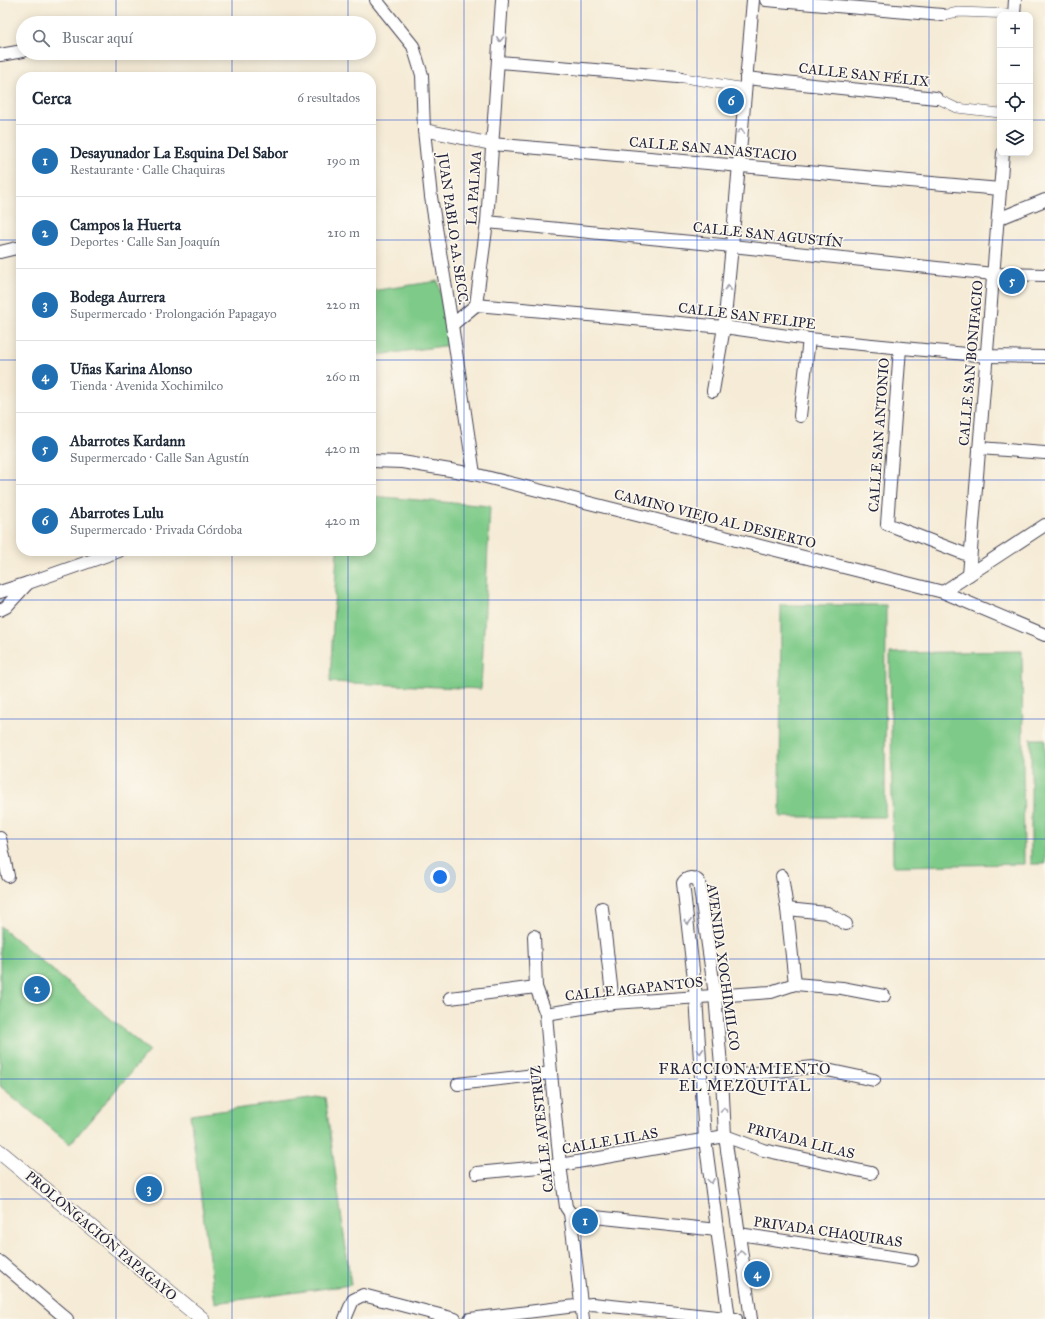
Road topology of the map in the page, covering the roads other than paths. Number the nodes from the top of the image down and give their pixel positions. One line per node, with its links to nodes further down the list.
1 (376, 0): 16 (street, JUAN PABLO 2A. SECC.)
2 (502, 0): 11 (street, LA PALMA, one-way to 11)
3 (753, 0): 13 (street)
4 (766, 0): 8 (street)
5 (1015, 0): 6 (street)
6 (1014, 12)
7 (997, 14): 8 (street)
8 (942, 15)
9 (16, 52): 10 (street)
10 (0, 55)
11 (499, 62): 12 (street, CALLE SAN FÉLIX); 17 (street, LA PALMA)
12 (678, 77): 13 (street, CALLE SAN FÉLIX)
13 (745, 83): 14 (street, CALLE SAN FÉLIX); 19 (street, one-way to 13)
14 (936, 98): 15 (street, CALLE SAN FÉLIX)
15 (997, 113)
16 (424, 130): 17 (street, CALLE SAN ANASTACIO); 30 (street, JUAN PABLO 2A. SECC.)
17 (492, 144): 19 (street, CALLE SAN ANASTACIO); 23 (street, LA PALMA)
18 (1003, 156): 20 (street, CALLE SAN BONIFACIO)
19 (738, 166): 20 (street, CALLE SAN ANASTACIO); 24 (street)
20 (1000, 189): 22 (street, CALLE SAN BONIFACIO)
21 (1045, 200): 22 (street)
22 (998, 219): 27 (street, CALLE SAN BONIFACIO)
23 (487, 222): 24 (street, CALLE SAN AGUSTÍN); 29 (street, LA PALMA)
24 (732, 246): 27 (street, CALLE SAN AGUSTÍN); 31 (street, one-way to 24)
25 (16, 248): 26 (street)
26 (0, 252)
27 (993, 274): 28 (street, CALLE SAN AGUSTÍN); 34 (street, CALLE SAN BONIFACIO)
28 (1045, 275)
29 (476, 305): 30 (street); 31 (street, CALLE SAN FELIPE)
30 (452, 325): 41 (street, JUAN PABLO 2A. SECC.)
31 (724, 327): 32 (street, CALLE SAN FELIPE); 36 (street)
32 (809, 340): 33 (street, CALLE SAN FELIPE); 37 (street)
33 (900, 348): 34 (street, CALLE SAN FELIPE); 44 (street, CALLE SAN ANTONIO)
34 (987, 356): 35 (street, CALLE SAN FELIPE); 38 (street, CALLE SAN BONIFACIO)
35 (1045, 357)
36 (713, 391)
37 (800, 416)
38 (979, 448): 39 (street); 44 (street, CALLE SAN BONIFACIO)
39 (1045, 453)
40 (376, 461): 41 (street, CAMINO VIEJO AL DESIERTO)
41 (474, 474): 48 (street, CAMINO VIEJO AL DESIERTO)
42 (1045, 525): 45 (street)
43 (93, 556): 46 (street)
44 (970, 556): 45 (street, CALLE SAN BONIFACIO)
45 (969, 575): 48 (street)
46 (28, 583): 47 (street); 49 (street)
47 (0, 592)
48 (943, 592): 50 (street, CAMINO VIEJO AL DESIERTO)
49 (0, 610)
50 (1045, 635)
51 (1, 845): 52 (street)
52 (8, 876)
53 (782, 876): 55 (street)
54 (602, 908): 64 (street)
55 (787, 909): 56 (street); 58 (street)
56 (846, 924)
57 (534, 936): 59 (street, CALLE AVESTRUZ)
58 (795, 984): 60 (street, CALLE AGAPANTOS); 61 (street)
59 (536, 987): 63 (street); 65 (street, CALLE AVESTRUZ)
60 (715, 995): 62 (street, CALLE AGAPANTOS); 62 (street, AVENIDA XOCHIMILCO, one-way to 62); 67 (street, AVENIDA XOCHIMILCO)
61 (884, 996)
62 (696, 997): 64 (street, CALLE AGAPANTOS); 71 (street, AVENIDA XOCHIMILCO, one-way to 71)
63 (450, 998)
64 (613, 1003): 65 (street, CALLE AGAPANTOS)
65 (546, 1014): 66 (street, CALLE AVESTRUZ)
66 (551, 1074): 69 (street); 73 (street, CALLE AVESTRUZ)
67 (722, 1077): 68 (street); 70 (street, AVENIDA XOCHIMILCO, one-way to 67)
68 (874, 1080)
69 (458, 1084)
70 (725, 1136): 71 (street, CALLE LILAS); 75 (street, PRIVADA LILAS); 78 (street, AVENIDA XOCHIMILCO)
71 (705, 1139): 73 (street, CALLE LILAS); 77 (street, AVENIDA XOCHIMILCO, one-way to 77)
72 (0, 1152): 83 (street, PROLONGACIÓN PAPAGAYO)
73 (560, 1165): 74 (street, CALLE LILAS); 76 (street, CALLE AVESTRUZ)
74 (477, 1173)
75 (871, 1173)
76 (570, 1213): 77 (street); 81 (street, CALLE AVESTRUZ)
77 (717, 1230): 88 (street, AVENIDA XOCHIMILCO)
78 (739, 1234): 79 (street, PRIVADA CHAQUIRAS); 89 (street, AVENIDA XOCHIMILCO, one-way to 78)
79 (912, 1260)
80 (0, 1262): 82 (street)
81 (581, 1305): 86 (street); 87 (street, CALLE AVESTRUZ); 88 (street)
82 (66, 1319)
83 (202, 1319)
84 (345, 1319): 85 (street)
85 (455, 1319)
86 (470, 1319)
87 (583, 1319)
88 (732, 1319)
89 (751, 1319)

